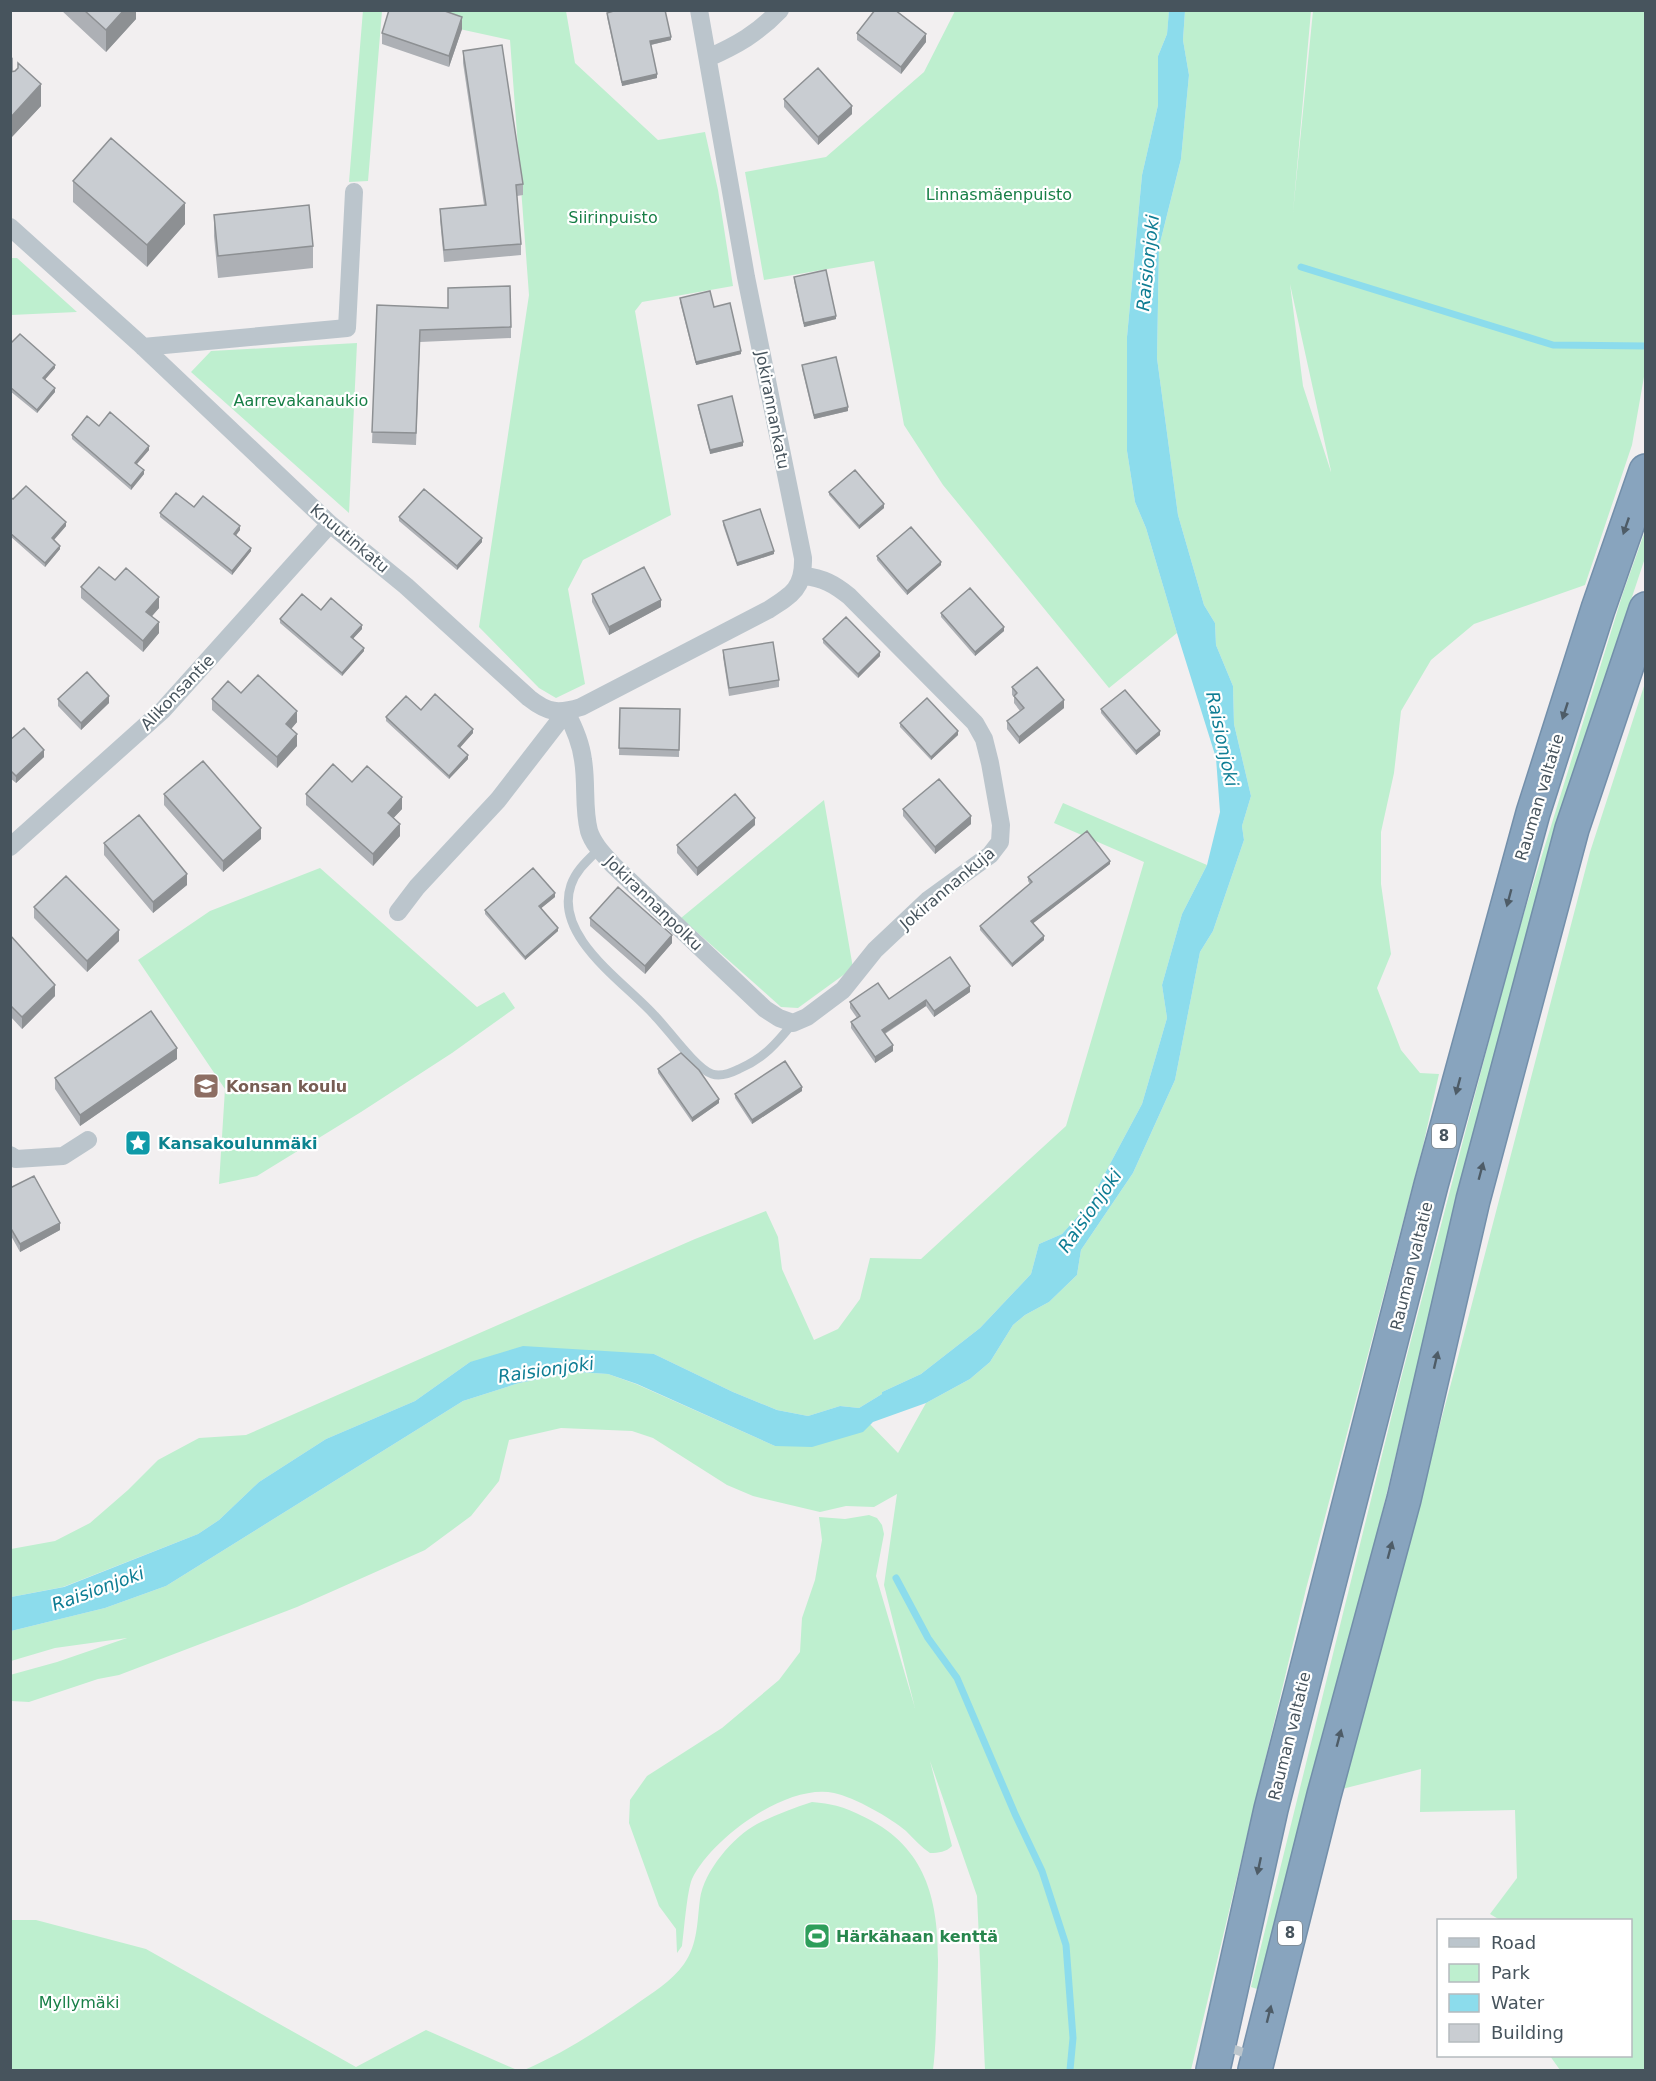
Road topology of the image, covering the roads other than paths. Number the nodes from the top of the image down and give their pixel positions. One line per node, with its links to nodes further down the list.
1 (699, 10): 3 (street, Jokirannankatu)
2 (780, 10): 3 (street)
3 (708, 58): 9 (street, Jokirannankatu)
4 (354, 192): 6 (street)
5 (10, 227): 6 (street, Knuutinkatu)
6 (143, 347): 8 (street, Knuutinkatu)
7 (1646, 471): 18 (highway, Rauman valtatie / 8, one-way to 18)
8 (330, 524): 11 (street, Knuutinkatu); 12 (street, Alikonsantie)
9 (804, 576): 11 (street); 15 (street, Jokirannankuja)
10 (1646, 609): 19 (highway, 8, one-way to 10)
11 (566, 712): 13 (street, Jokirannanpolku); 14 (street)
12 (10, 847)
13 (598, 849): 15 (street, Jokirannanpolku); 15 (lane)
14 (398, 912)
15 (793, 1023)
16 (88, 1140): 17 (street)
17 (10, 1155)
18 (1216, 2057): 19 (lane)
19 (1257, 2064)

